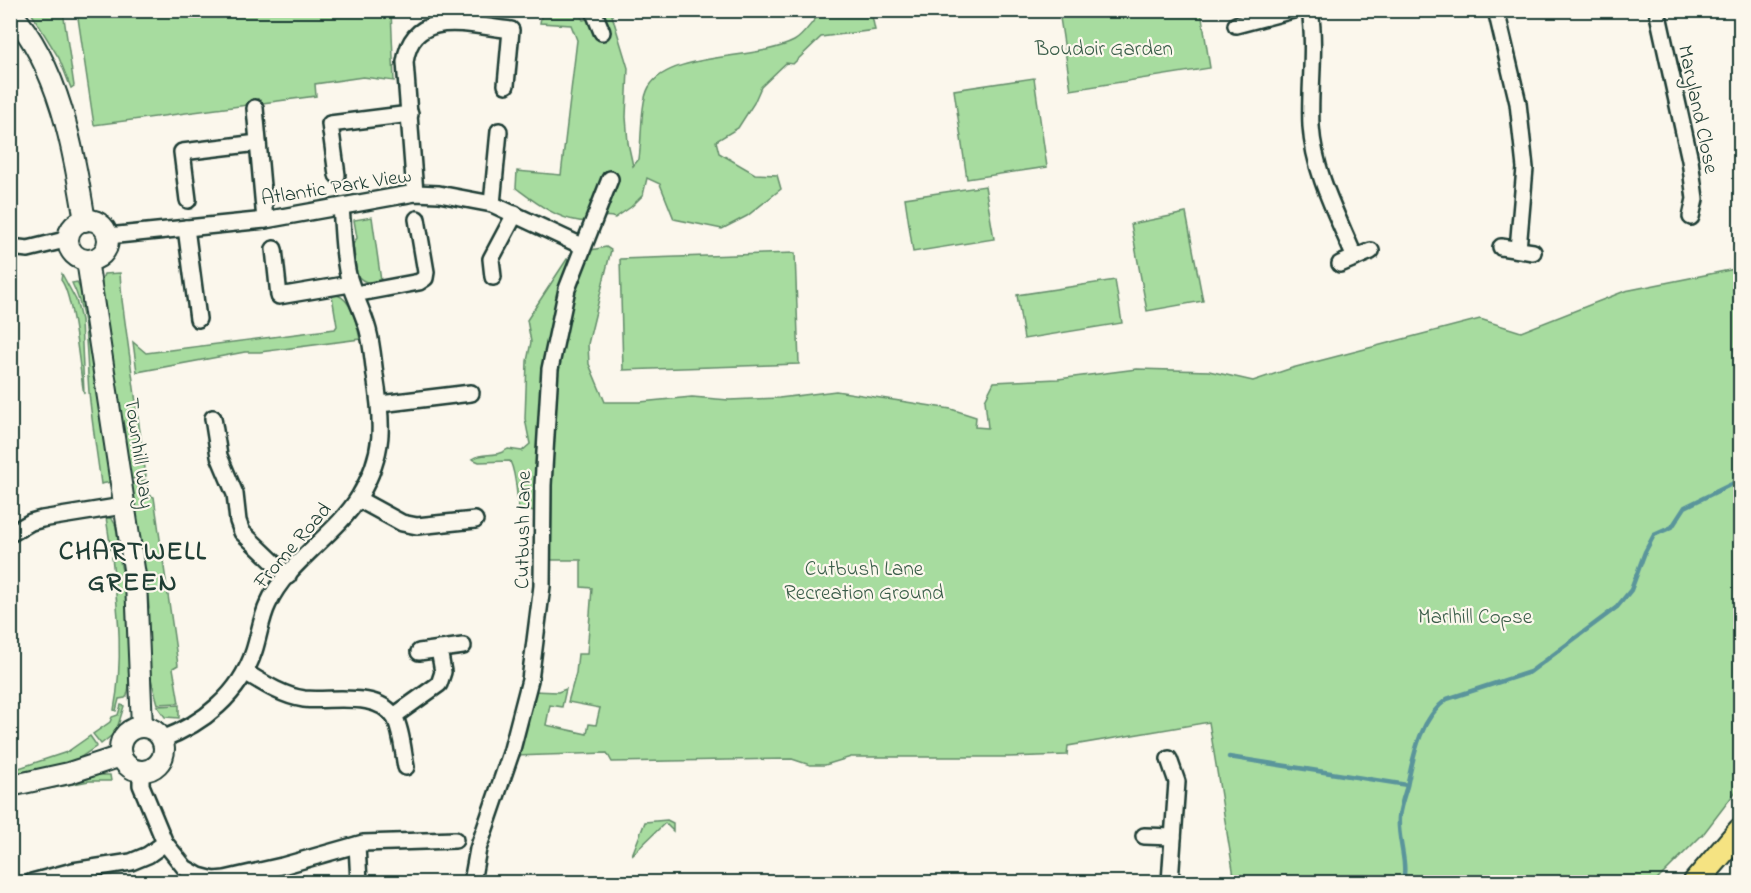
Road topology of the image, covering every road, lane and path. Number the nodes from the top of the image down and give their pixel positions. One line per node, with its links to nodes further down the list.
1 (593, 10): 9 (street)
2 (1293, 10): 8 (street)
3 (1310, 10): 34 (street)
4 (1496, 10): 31 (street)
5 (1657, 10): 22 (street, Maryland Close)
6 (10, 11): 24 (street)
7 (461, 18): 10 (street); 12 (street)
8 (1236, 25)
9 (602, 32)
10 (506, 85)
11 (255, 108): 14 (street)
12 (410, 114): 15 (street); 17 (street)
13 (499, 131): 19 (street)
14 (258, 143): 18 (street); 25 (street)
15 (337, 175)
16 (610, 179): 29 (street, Cutbush Lane)
17 (415, 193): 19 (street, Atlantic Park View); 20 (street, Atlantic Park View)
18 (188, 200)
19 (492, 204): 21 (street, Atlantic Park View)
20 (341, 207): 25 (street, Atlantic Park View); 38 (street, Frome Road)
21 (515, 214): 29 (street, Atlantic Park View); 37 (street)
22 (1691, 217)
23 (417, 219): 38 (street)
24 (85, 220): 27 (street); 28 (street)
25 (265, 220): 26 (street, Atlantic Park View)
26 (186, 228): 27 (street, Atlantic Park View); 39 (street)
27 (108, 236): 35 (street)
28 (69, 239): 30 (street); 35 (street)
29 (582, 246): 68 (street, Cutbush Lane)
30 (10, 247)
31 (1501, 247)
32 (274, 249): 38 (street)
33 (1371, 251): 34 (street)
34 (1355, 258): 36 (street)
35 (87, 260): 44 (street, Townhill Way)
36 (1340, 264)
37 (493, 277)
38 (353, 289): 41 (street, Frome Road)
39 (198, 319)
40 (471, 393): 41 (street)
41 (380, 404): 43 (street, Frome Road)
42 (213, 418): 47 (street)
43 (358, 499): 45 (street); 47 (street, Frome Road)
44 (123, 506): 46 (street); 53 (street, Townhill Way)
45 (475, 520)
46 (10, 534)
47 (288, 576): 51 (street, Frome Road)
48 (463, 646): 49 (street)
49 (439, 649): 50 (street); 52 (street)
50 (419, 652)
51 (245, 672): 52 (street); 54 (street, Frome Road)
52 (393, 716): 57 (street)
53 (142, 726): 54 (street); 55 (street)
54 (162, 739): 58 (street)
55 (121, 756): 58 (street); 59 (street)
56 (1169, 759): 62 (street)
57 (406, 768)
58 (141, 771): 64 (street)
59 (10, 786)
60 (1739, 834): 70 (main road)
61 (1144, 836): 62 (street)
62 (1173, 837): 69 (street)
63 (455, 840): 65 (street)
64 (165, 843): 65 (street); 66 (street)
65 (357, 844): 67 (street)
66 (32, 882)
67 (359, 882)
68 (472, 882)
69 (1170, 882)
70 (1696, 882)

